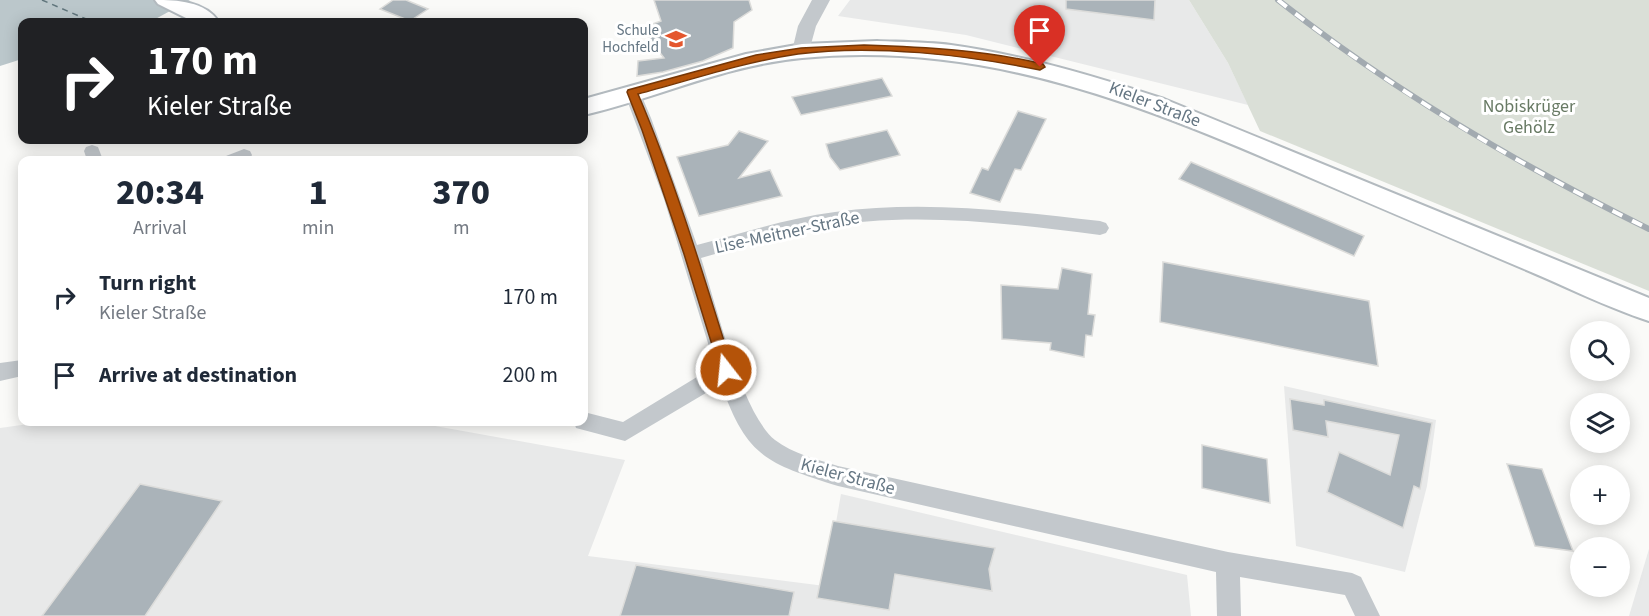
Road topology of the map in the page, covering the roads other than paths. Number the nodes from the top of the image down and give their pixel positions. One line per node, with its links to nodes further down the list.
1 (165, 0): 3 (main road)
2 (821, 0): 4 (street)
3 (201, 18)
4 (801, 51): 5 (main road, Kieler Straße); 9 (main road, Kieler Straße)
5 (632, 92): 6 (main road, Kieler Straße); 8 (street, Kieler Straße)
6 (588, 106)
7 (1100, 228): 8 (street, Lise-Meitner-Straße)
8 (690, 254): 11 (street, Kieler Straße)
9 (1649, 310)
10 (18, 369): 12 (street)
11 (726, 370): 13 (street); 14 (street, Kieler Straße)
12 (0, 372)
13 (588, 423)
14 (1228, 562): 15 (street); 16 (street, Kieler Straße)
15 (1228, 616)
16 (1368, 616)

